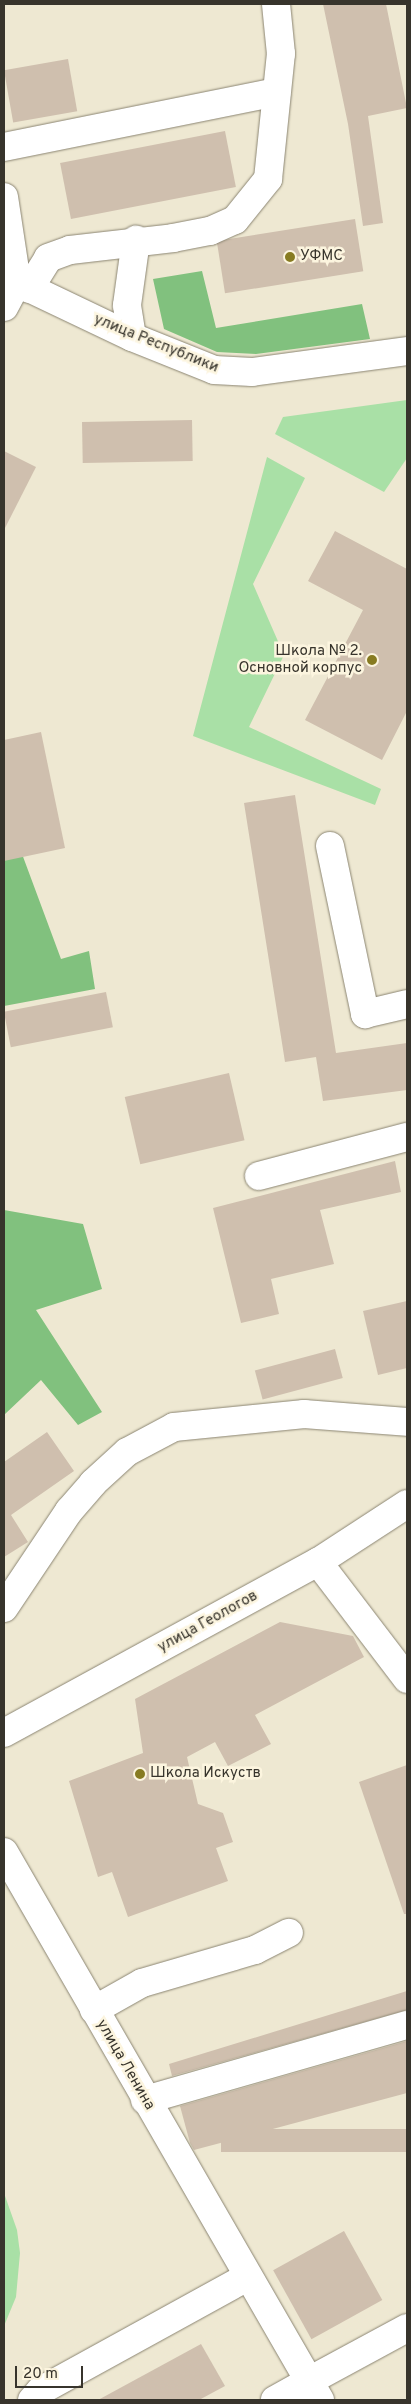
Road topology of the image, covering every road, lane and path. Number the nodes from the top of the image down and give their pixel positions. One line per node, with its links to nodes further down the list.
1 (276, 4): 2 (street)
2 (277, 92): 3 (street); 5 (street)
3 (4, 147)
4 (4, 197): 6 (street)
5 (136, 240): 6 (street); 8 (street)
6 (16, 282): 7 (street); 8 (street, улица Республики)
7 (4, 307)
8 (132, 337): 9 (street, улица Республики)
9 (407, 351)
10 (330, 846): 11 (street)
11 (407, 1004)
12 (407, 1137): 13 (street)
13 (258, 1176)
14 (407, 1422): 17 (street)
15 (407, 1504): 16 (street, улица Геологов)
16 (318, 1562): 18 (street); 19 (street, улица Геологов)
17 (4, 1608)
18 (407, 1679)
19 (4, 1733)
20 (4, 1852): 22 (street, улица Ленина)
21 (289, 1933): 22 (street)
22 (94, 2010): 24 (street, улица Ленина)
23 (407, 2025): 24 (street)
24 (145, 2100): 25 (street, улица Ленина)
25 (247, 2277): 27 (street, улица Ленина); 28 (street)
26 (407, 2330): 27 (street)
27 (315, 2390): 29 (street)
28 (32, 2400)
29 (275, 2400)

